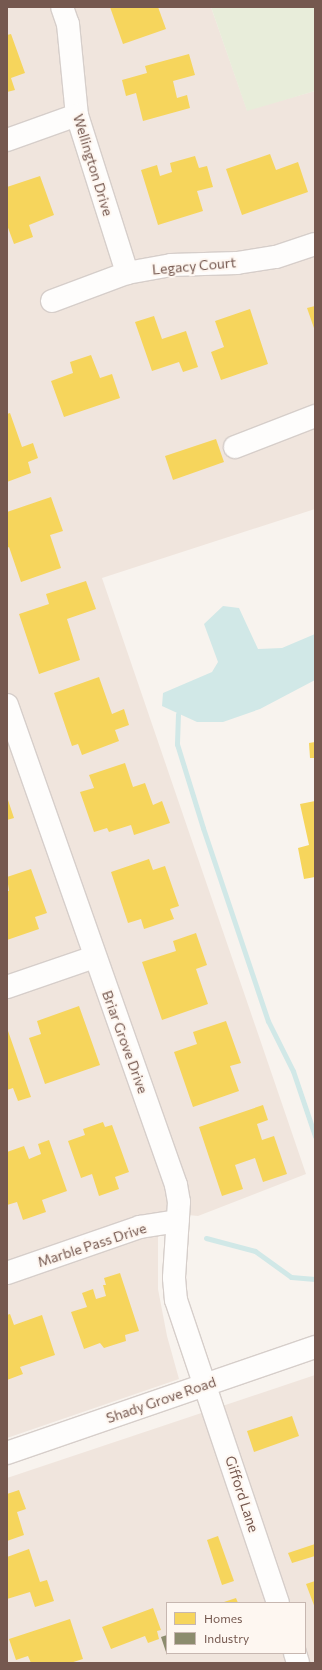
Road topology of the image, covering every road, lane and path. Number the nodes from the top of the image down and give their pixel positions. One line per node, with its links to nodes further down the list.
1 (62, 7): 2 (street, Wellington Drive)
2 (77, 115): 3 (street); 5 (street, Wellington Drive)
3 (7, 140)
4 (315, 244): 5 (street, Legacy Court)
5 (128, 273): 6 (street, Legacy Court)
6 (52, 301)
7 (315, 416): 8 (street)
8 (236, 447)
9 (7, 706): 10 (street, Briar Grove Drive)
10 (94, 957): 11 (street); 12 (street, Briar Grove Drive)
11 (7, 987)
12 (178, 1221): 13 (street, Marble Pass Drive); 15 (street, Briar Grove Drive)
13 (7, 1273)
14 (315, 1347): 15 (street, Shady Grove Road)
15 (205, 1385): 16 (street, Shady Grove Road); 17 (street, Gifford Lane)
16 (7, 1453)
17 (278, 1602)

